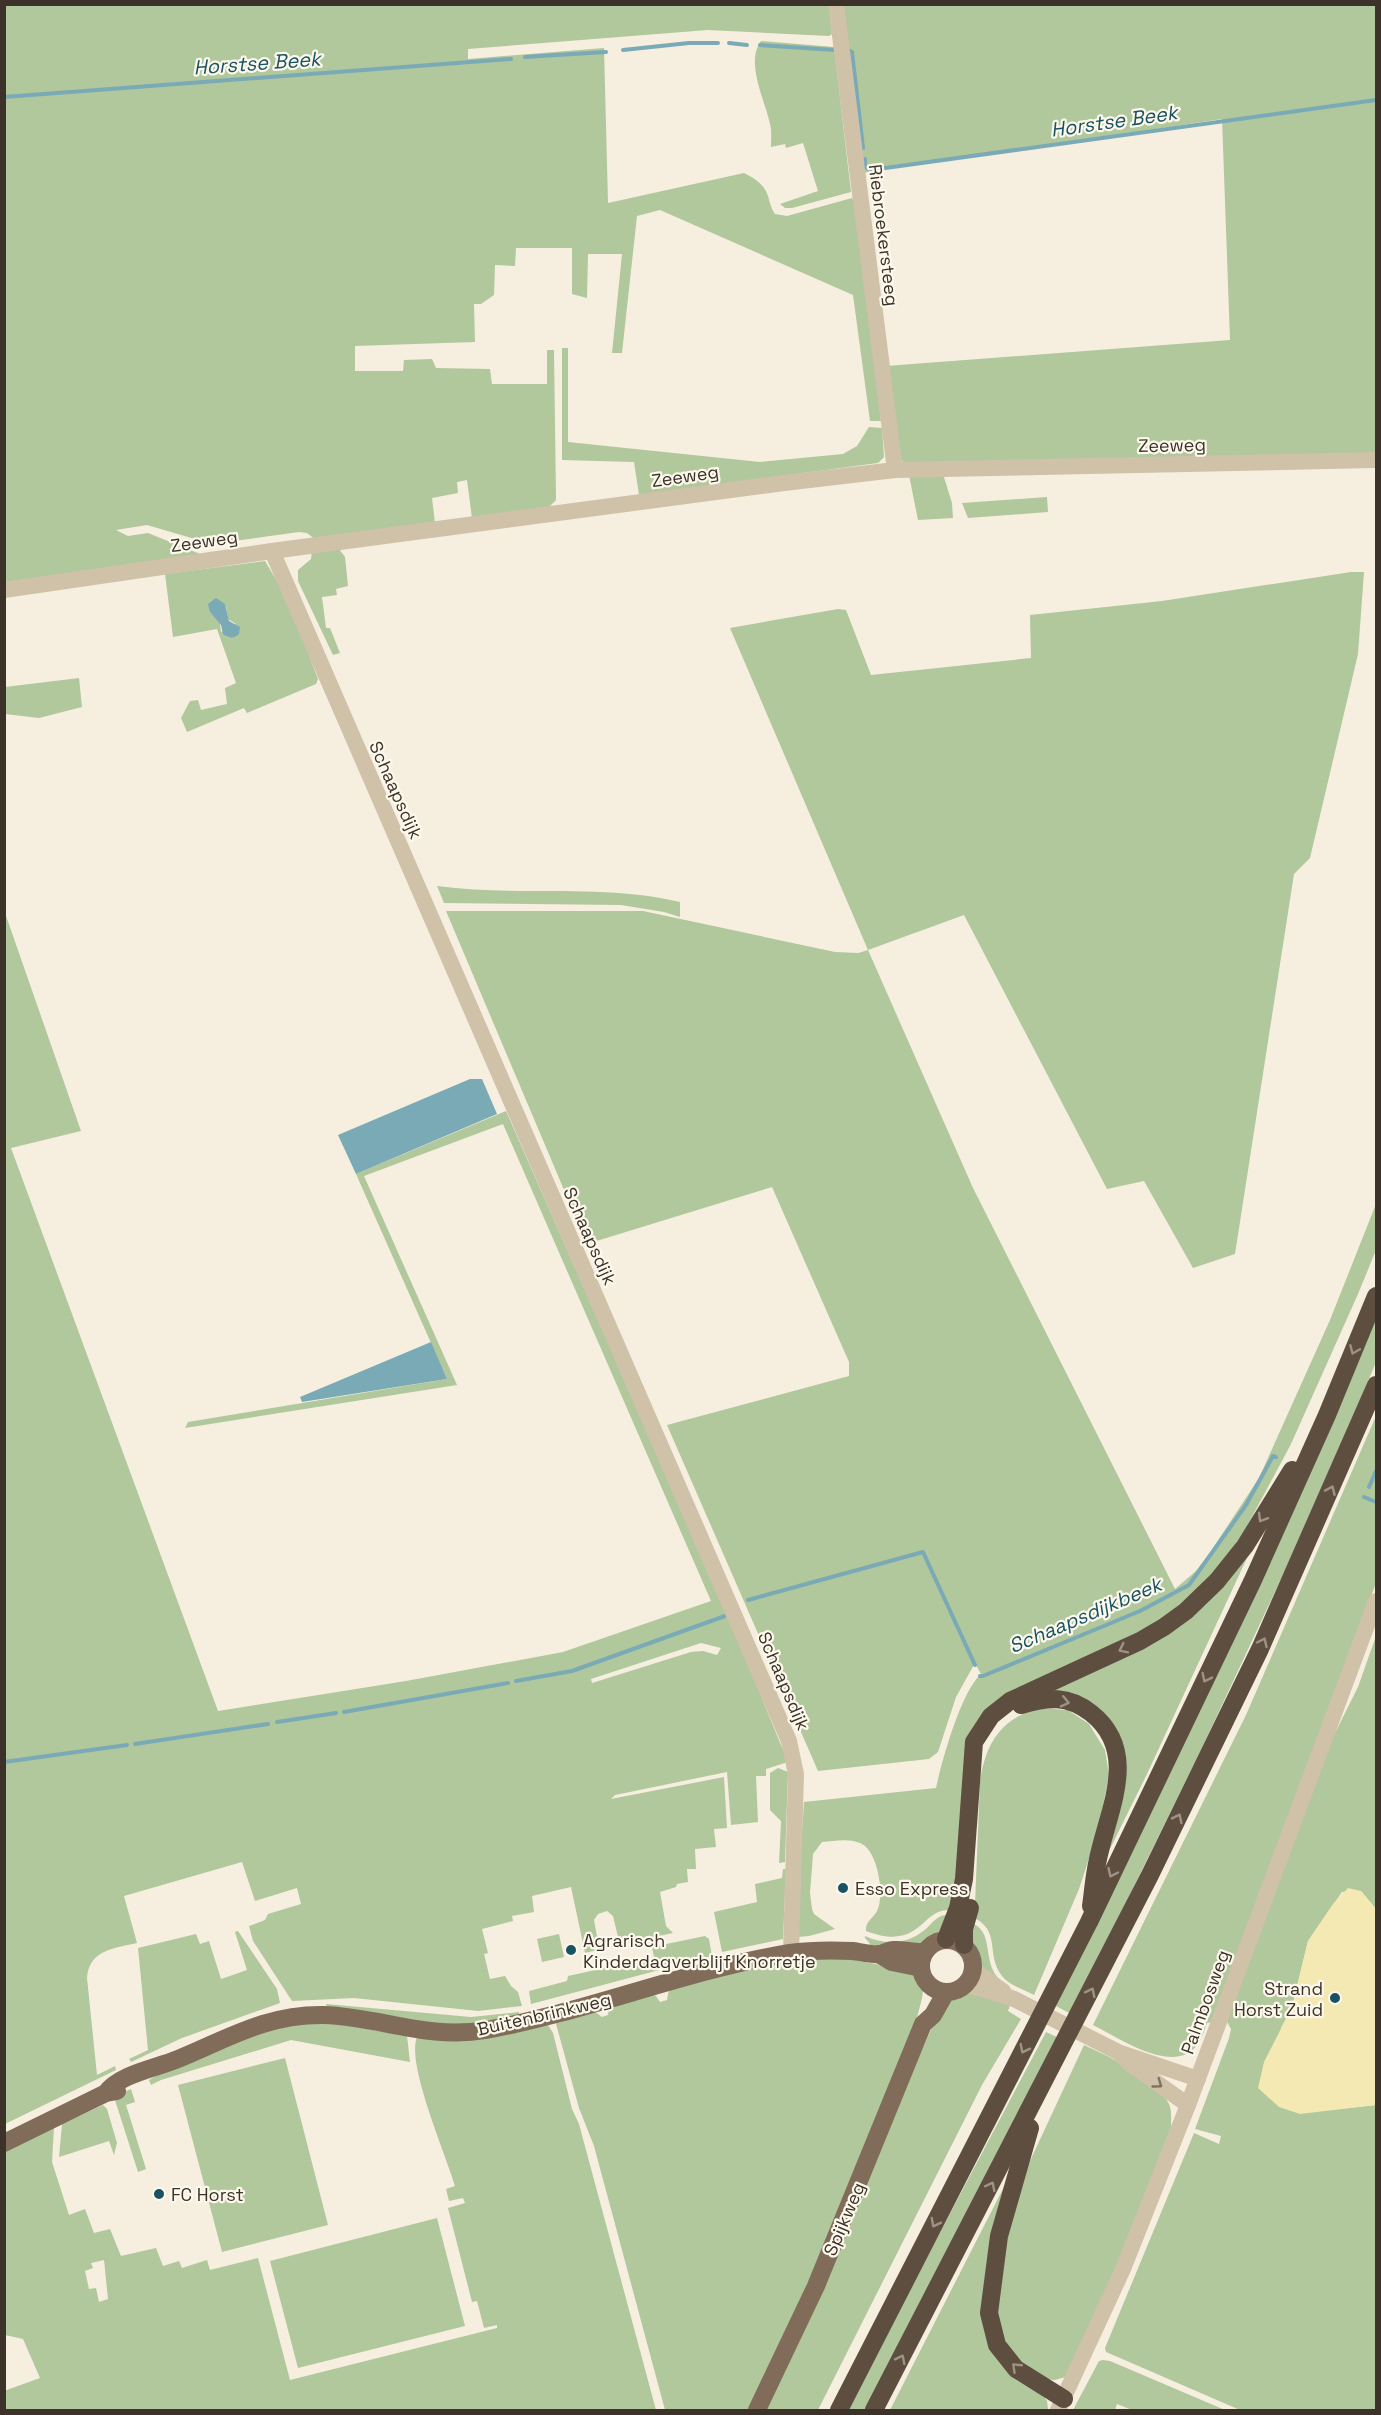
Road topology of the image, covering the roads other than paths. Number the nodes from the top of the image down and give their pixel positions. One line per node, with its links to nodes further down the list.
1 (836, 4): 3 (street, Riebroekersteeg)
2 (1377, 460): 3 (street, Zeeweg)
3 (895, 470): 4 (street, Zeeweg)
4 (272, 550): 5 (street, Zeeweg); 13 (street, Schaapsdijk)
5 (4, 590)
6 (1377, 1296): 8 (highway, one-way to 8)
7 (1377, 1386): 19 (highway, one-way to 7)
8 (1327, 1415): 10 (highway, one-way to 10); 11 (highway, one-way to 11)
9 (1377, 1601): 18 (street, Palmbosweg)
10 (1089, 1922): 12 (highway, one-way to 10); 24 (highway, one-way to 24)
11 (946, 1939): 12 (main road); 14 (main road)
12 (964, 1945): 15 (main road)
13 (791, 1953): 14 (main road, Buitenbrinkweg); 21 (main road, Buitenbrinkweg)
14 (923, 1960): 16 (main road)
15 (969, 1977): 16 (main road); 17 (street)
16 (938, 1988): 23 (main road, Spijkweg)
17 (1118, 2052): 18 (street); 20 (street, one-way to 20)
18 (1198, 2079): 20 (street, Palmbosweg)
19 (1035, 2100): 22 (highway, one-way to 19); 25 (highway, one-way to 19)
20 (1188, 2105): 22 (street, Palmbosweg)
21 (4, 2143)
22 (1061, 2405)
23 (757, 2410)
24 (839, 2410)
25 (874, 2410)

